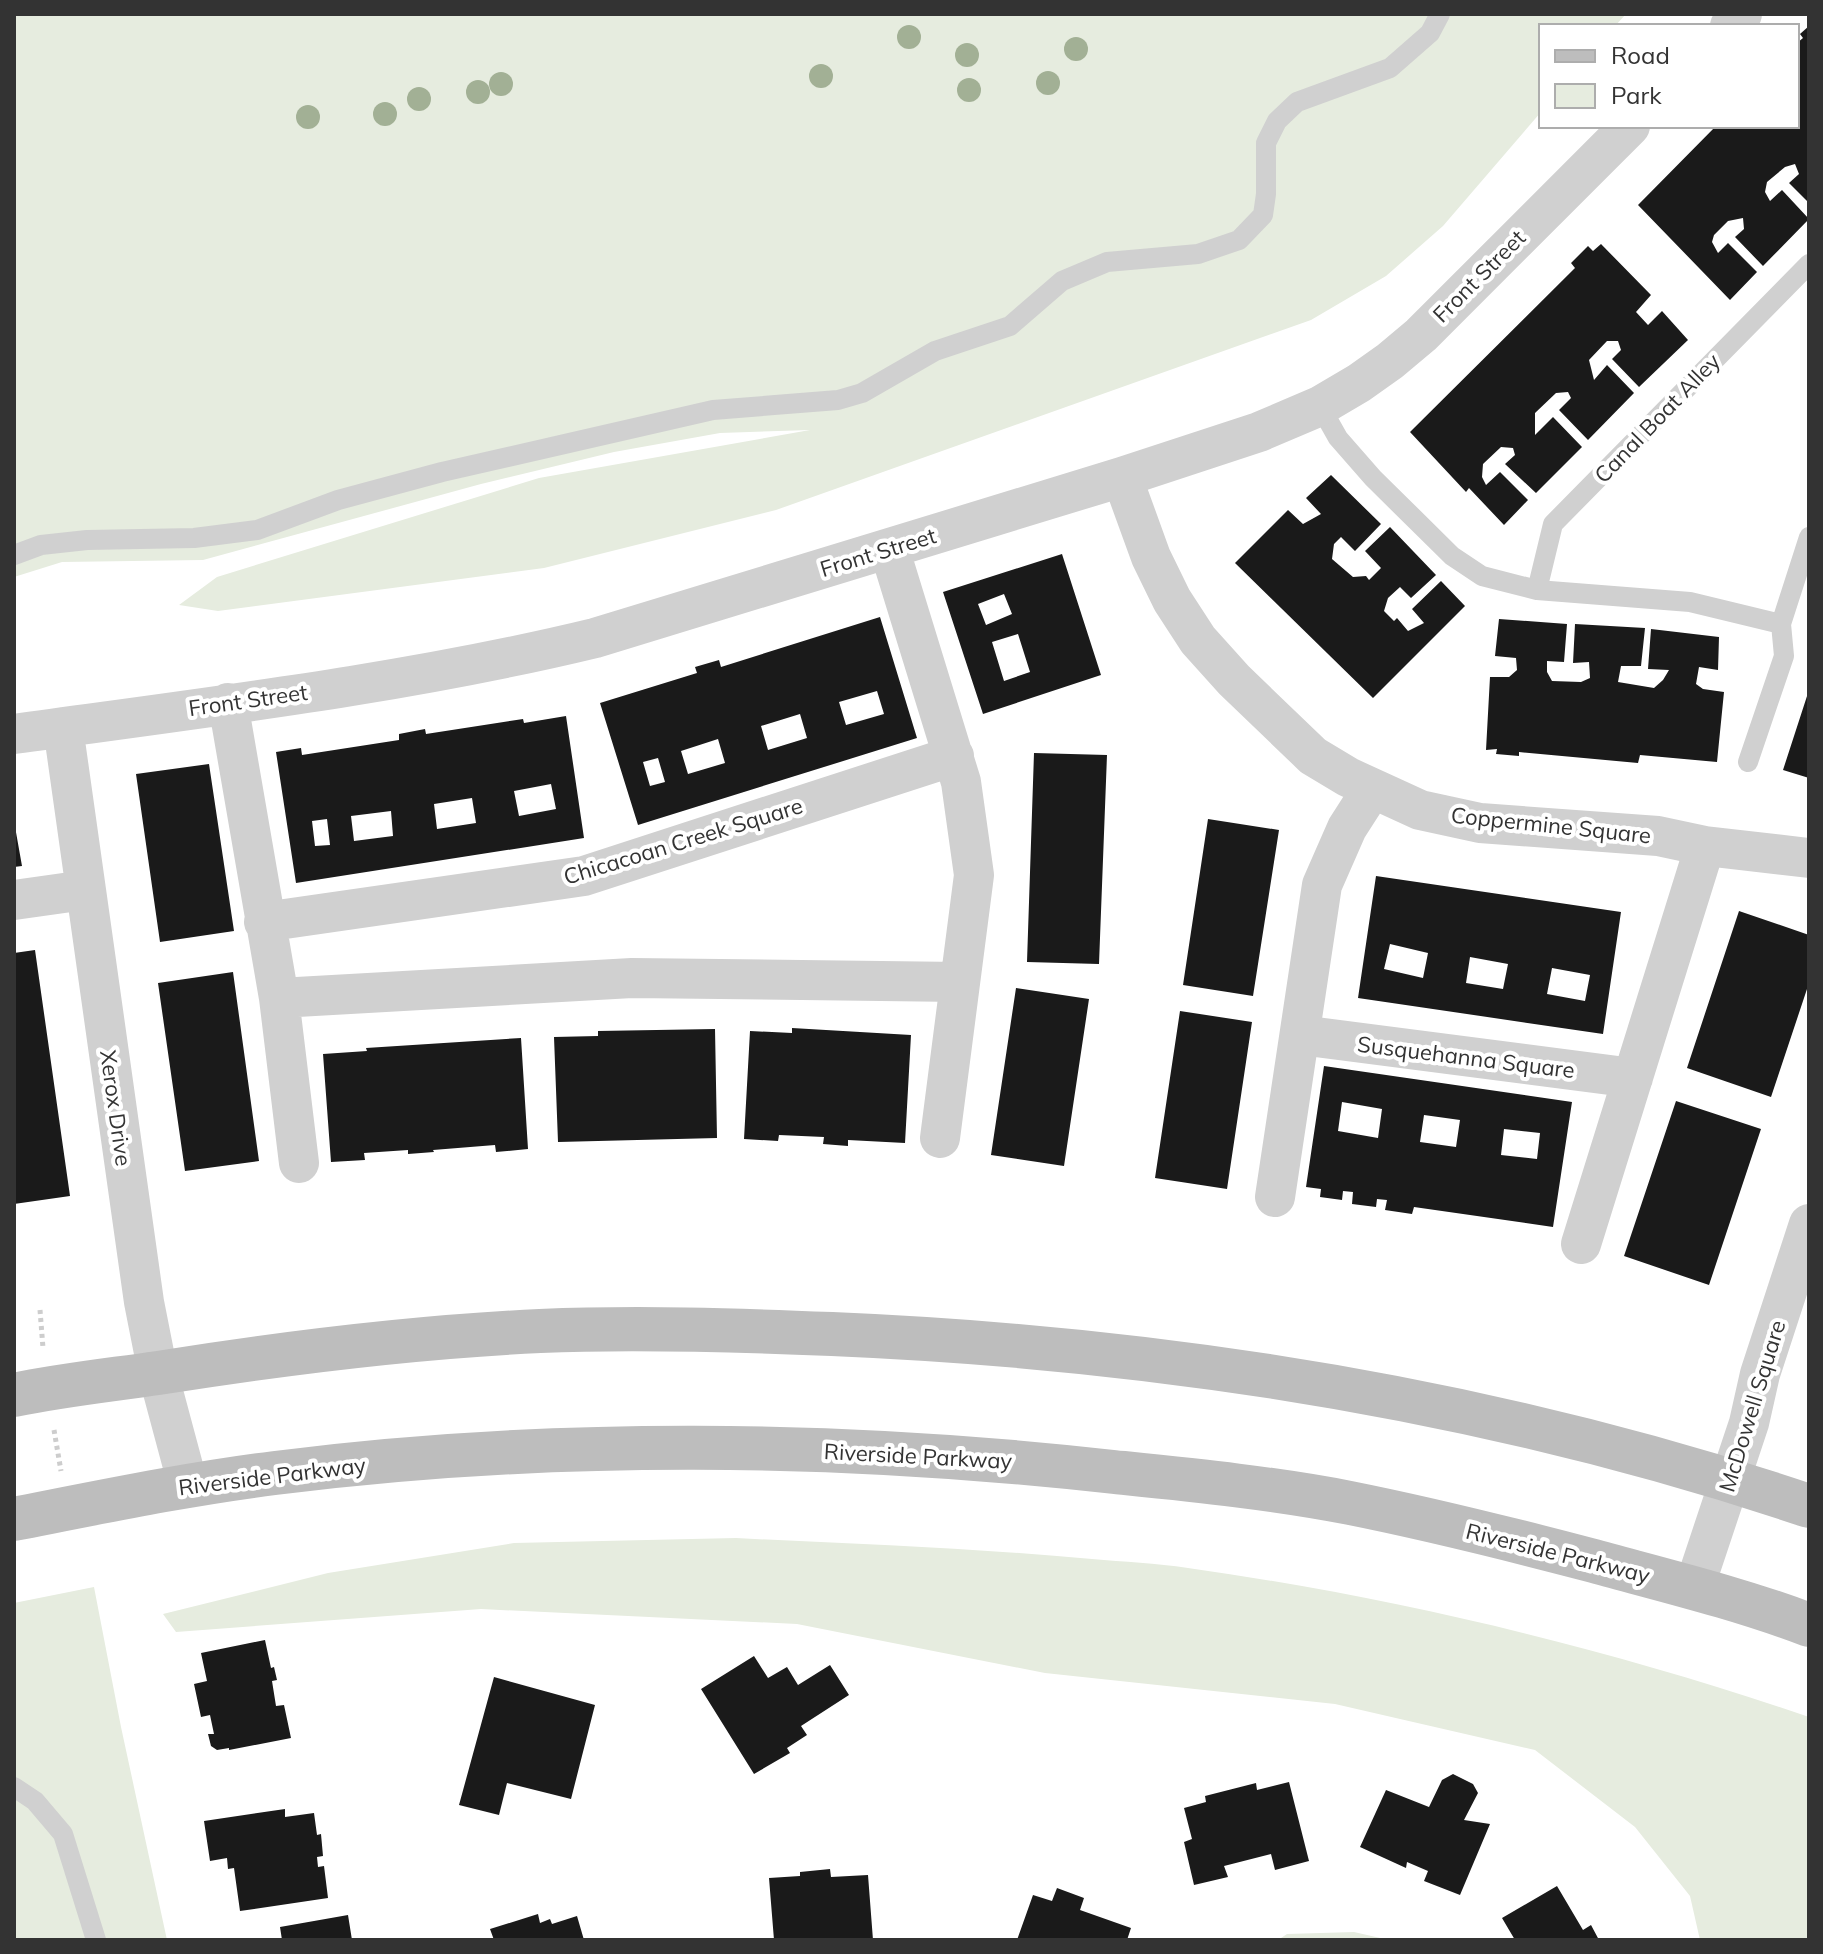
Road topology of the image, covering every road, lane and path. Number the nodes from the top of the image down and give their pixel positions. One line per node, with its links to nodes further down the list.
1 (1440, 14): 8 (lane)
2 (1628, 128): 4 (street, Front Street)
3 (1809, 264): 9 (lane, Canal Boat Alley)
4 (1320, 406): 5 (street, Front Street); 9 (lane)
5 (1122, 477): 7 (street, Front Street); 16 (street, Coppermine Square)
6 (1809, 537): 10 (lane)
7 (889, 548): 11 (street, Front Street); 14 (street)
8 (14, 555)
9 (1537, 590): 10 (lane)
10 (1781, 624): 15 (lane)
11 (228, 703): 12 (street, Front Street); 21 (street)
12 (63, 727): 13 (street, Front Street); 19 (street, Xerox Drive)
13 (14, 734)
14 (954, 756): 21 (street, Chicacoan Creek Square); 22 (street)
15 (1748, 762)
16 (1372, 789): 17 (street, Coppermine Square); 24 (street)
17 (1705, 846): 18 (street, Coppermine Square); 25 (street)
18 (1809, 858)
19 (85, 890): 20 (street); 31 (street, Xerox Drive)
20 (14, 900)
21 (264, 922): 23 (street)
22 (960, 982): 23 (street); 26 (street)
23 (279, 998): 27 (street)
24 (1300, 1035): 25 (street, Susquehanna Square); 28 (street)
25 (1633, 1078): 30 (street)
26 (940, 1138)
27 (299, 1163)
28 (1275, 1197)
29 (1809, 1224): 33 (street, McDowell Square)
30 (1581, 1244)
31 (158, 1373): 32 (main road); 33 (main road); 34 (street, Xerox Drive)
32 (14, 1395)
33 (1730, 1479): 35 (main road); 37 (street, McDowell Square)
34 (188, 1485): 36 (main road, Riverside Parkway); 37 (main road, Riverside Parkway)
35 (1809, 1506)
36 (14, 1519)
37 (1694, 1588): 38 (main road, Riverside Parkway)
38 (1809, 1625)
39 (14, 1787): 40 (lane)
40 (96, 1940)

